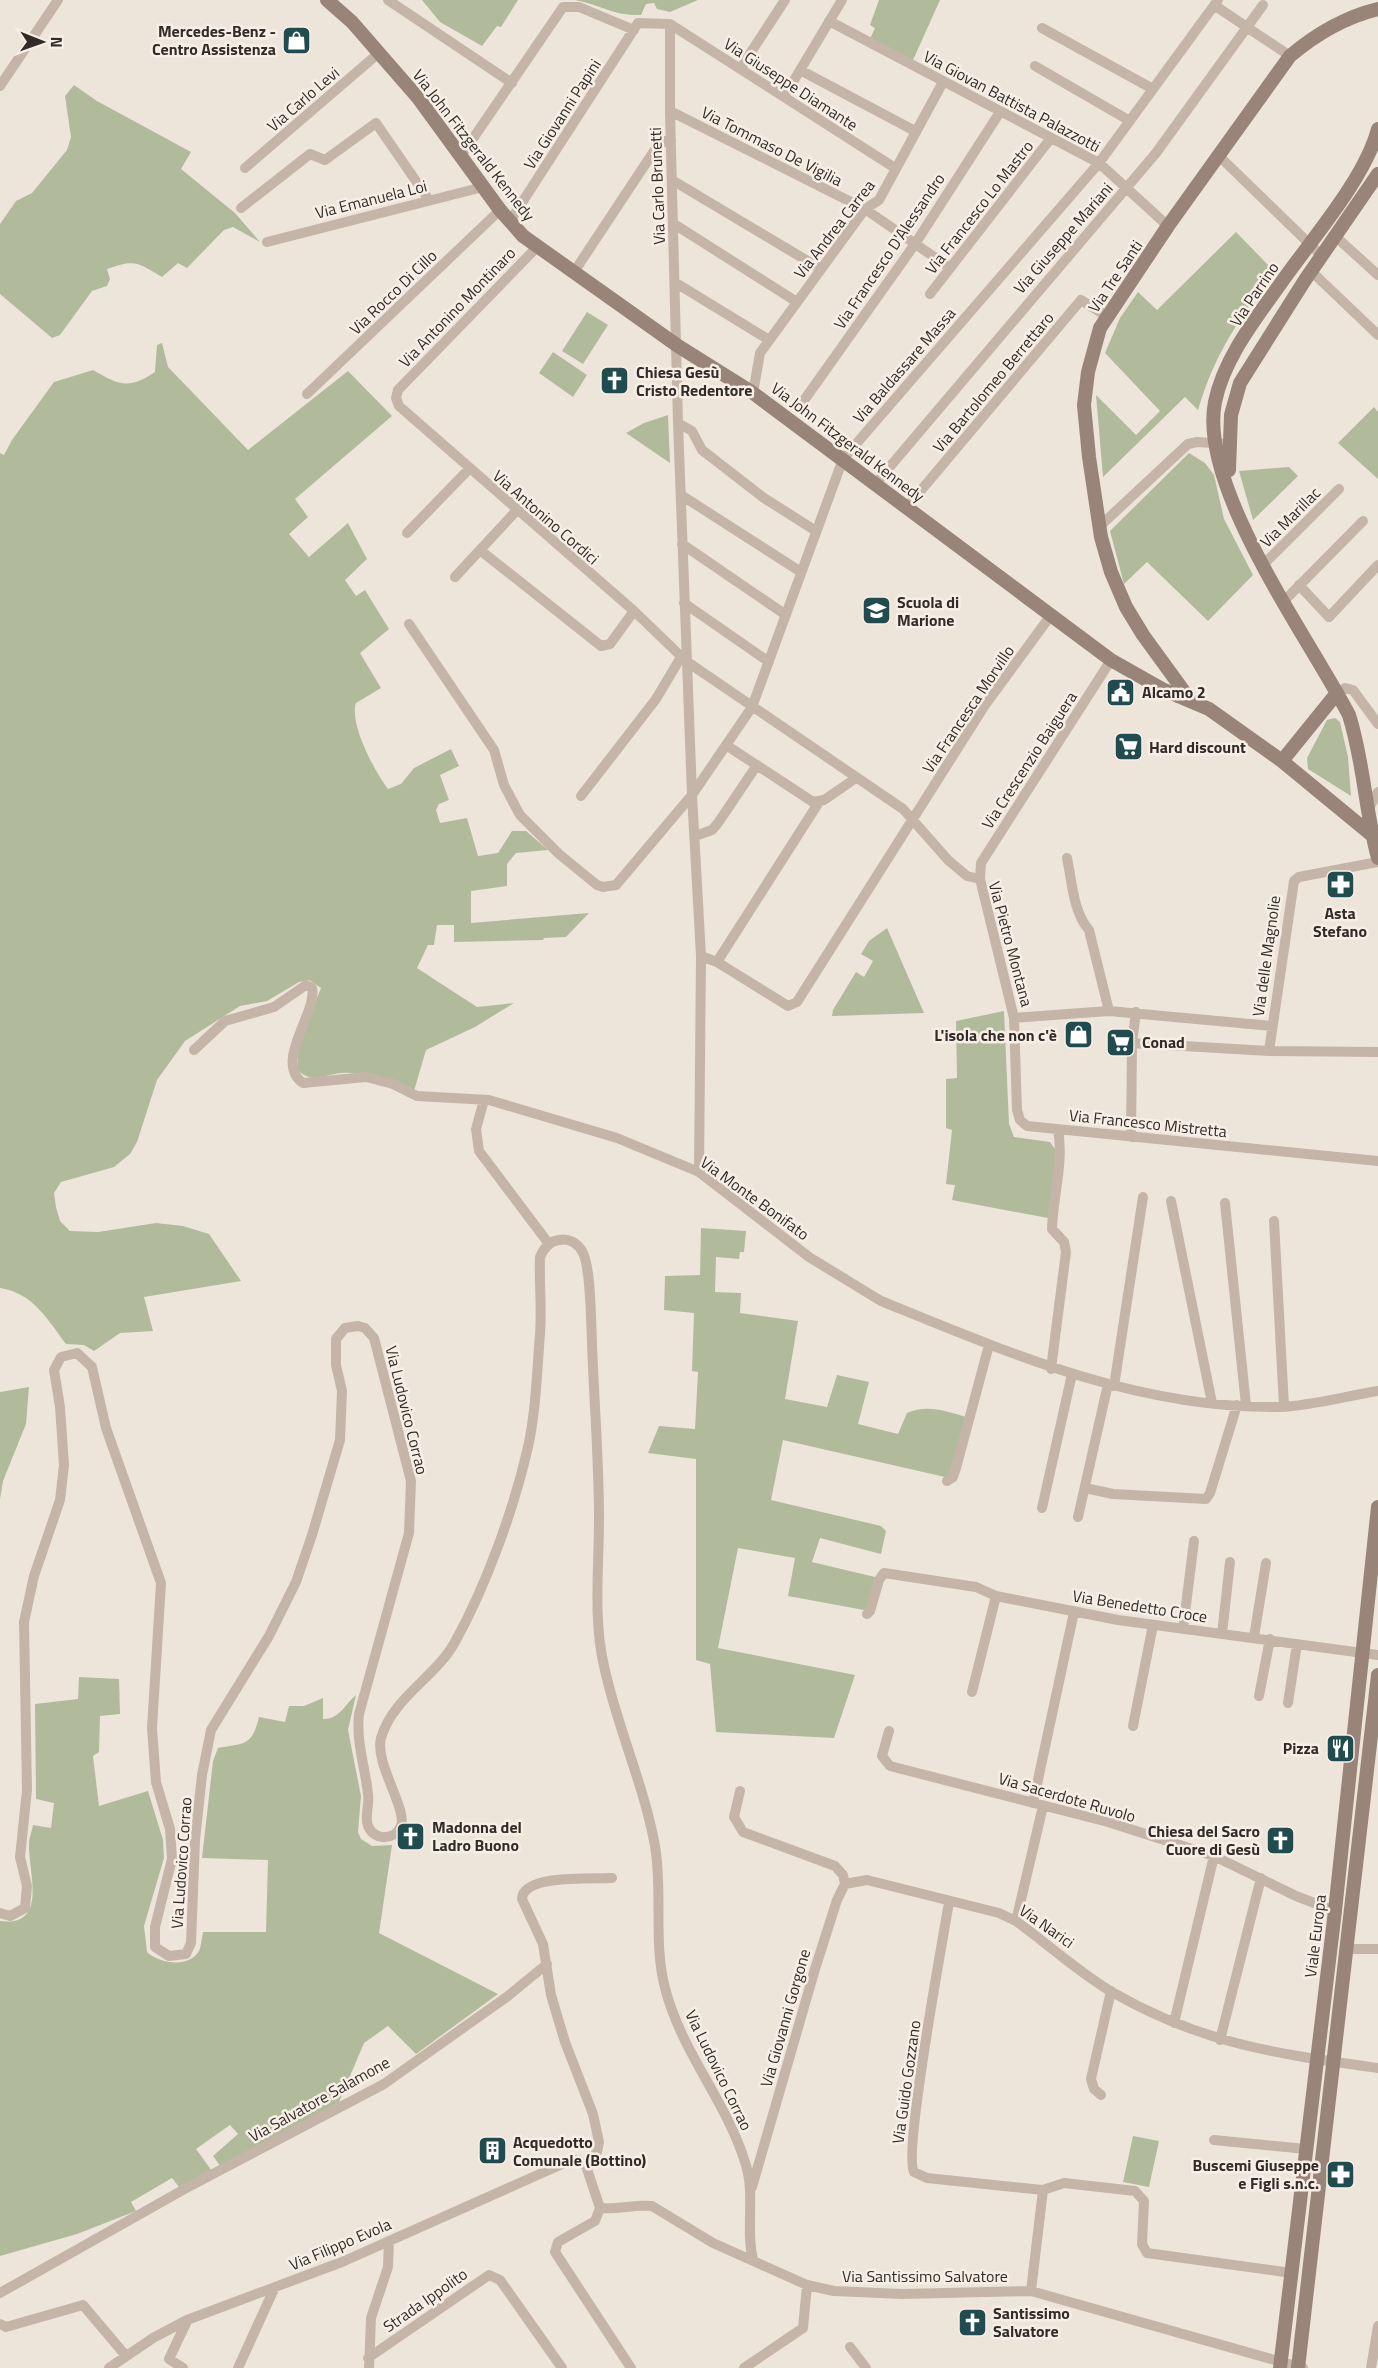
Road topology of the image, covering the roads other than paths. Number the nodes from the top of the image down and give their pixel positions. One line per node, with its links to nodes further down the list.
1 (58, 0): 21 (street)
2 (327, 0): 14 (street, Via John Fitzgerald Kennedy)
3 (388, 0): 20 (street)
4 (785, 0): 17 (street)
5 (842, 0): 9 (street)
6 (1216, 3): 12 (street); 22 (street, Via Baldassare Massa)
7 (1263, 5): 12 (street, Via Giuseppe Mariani)
8 (1378, 9): 15 (street, Via Tre Santi)
9 (829, 21): 18 (street); 19 (street, Via Giovan Battista Palazzotti)
10 (670, 24): 11 (street); 17 (street, Via Giuseppe Diamante); 24 (street, Via Carlo Brunetti)
11 (636, 26): 20 (street); 44 (street, Via Giovanni Papini)
12 (1248, 27): 15 (street); 39 (street, Via Giuseppe Mariani)
13 (1042, 28): 22 (street)
14 (380, 52): 31 (street, Via John Fitzgerald Kennedy); 34 (street, Via Carlo Levi)
15 (1290, 56): 32 (street, Via Tre Santi)
16 (1035, 66): 26 (street)
17 (740, 69): 23 (street, Via Giuseppe Diamante)
18 (800, 70): 23 (street); 28 (street)
19 (943, 82): 25 (street, Via Giovan Battista Palazzotti); 28 (street, Via Andrea Carrea)
20 (512, 83): 31 (street)
21 (0, 86)
22 (1153, 88): 26 (street, Via Baldassare Massa)
23 (784, 97): 35 (street, Via Giuseppe Diamante)
24 (670, 111): 30 (street, Via Carlo Brunetti); 43 (street, Via Tommaso De Vigilia)
25 (1000, 112): 29 (street, Via Giovan Battista Palazzotti); 50 (street, Via Francesco D'Alessandro)
26 (1130, 121): 33 (street, Via Baldassare Massa)
27 (1378, 129): 49 (street, Via Parrino)
28 (915, 131): 35 (street, Via Andrea Carrea)
29 (1052, 138): 33 (street, Via Giovan Battista Palazzotti); 53 (street, Via Francesco Lo Mastro)
30 (671, 140): 37 (street, Via Carlo Brunetti); 57 (street)
31 (461, 156): 38 (street, Via John Fitzgerald Kennedy)
32 (1219, 156): 46 (street, Via Tre Santi); 49 (street)
33 (1099, 163): 39 (street, Via Giovan Battista Palazzotti); 71 (street, Via Baldassare Massa)
34 (245, 168)
35 (895, 168): 43 (street, Via Andrea Carrea)
36 (1378, 174): 47 (street, Via Parrino)
37 (672, 180): 45 (street, Via Carlo Brunetti); 54 (street)
38 (483, 187): 40 (street, Via Emanuela Loi); 42 (street, Via John Fitzgerald Kennedy)
39 (1126, 187): 46 (street, Via Giovan Battista Palazzotti); 73 (street, Via Giuseppe Mariani)
40 (429, 200): 41 (street); 48 (street, Via Emanuela Loi)
41 (241, 208)
42 (500, 210): 44 (street, Via John Fitzgerald Kennedy); 67 (street, Via Rocco Di Cillo)
43 (865, 210): 50 (street, Via Tommaso De Vigilia); 54 (street, Via Andrea Carrea)
44 (510, 221): 51 (street, Via John Fitzgerald Kennedy)
45 (674, 224): 58 (street, Via Carlo Brunetti); 60 (street)
46 (1168, 226): 61 (street, Via Tre Santi)
47 (1335, 236): 52 (street, Via Parrino); 55 (street)
48 (267, 242)
49 (1309, 243): 52 (street); 70 (street, Via Parrino)
50 (915, 244): 53 (street, Via Tommaso De Vigilia); 68 (street, Via Francesco D'Alessandro)
51 (537, 246): 57 (street, Via John Fitzgerald Kennedy); 65 (street, Via Antonino Montinaro)
52 (1322, 255): 56 (street, Via Parrino)
53 (950, 268): 59 (street, Via Francesco Lo Mastro)
54 (821, 269): 60 (street, Via Andrea Carrea)
55 (1376, 269)
56 (1311, 271): 62 (street); 70 (street, Via Parrino)
57 (574, 272): 64 (street, Via John Fitzgerald Kennedy)
58 (676, 283): 63 (street); 64 (street, Via Carlo Brunetti)
59 (930, 294)
60 (797, 302): 63 (street, Via Andrea Carrea)
61 (1108, 317): 76 (street, Via Bartolomeo Berrettaro); 79 (street, Via Tre Santi)
62 (1378, 335)
63 (769, 340): 66 (street, Via Andrea Carrea)
64 (678, 346): 66 (street, Via John Fitzgerald Kennedy); 69 (street, Via Carlo Brunetti)
65 (398, 390): 72 (street, Via Antonino Cordici)
66 (753, 393): 71 (street, Via John Fitzgerald Kennedy)
67 (307, 394)
68 (800, 406)
69 (678, 423): 75 (street, Via Carlo Brunetti); 80 (street)
70 (1221, 443): 79 (street); 84 (street, Via Parrino)
71 (843, 459): 73 (street, Via John Fitzgerald Kennedy); 80 (street, Via Baldassare Massa)
72 (469, 469): 77 (street, Via Antonino Cordici); 81 (street)
73 (876, 483): 76 (street, Via John Fitzgerald Kennedy)
74 (1339, 489): 84 (street, Via Marillac)
75 (681, 495): 82 (street, Via Carlo Brunetti); 86 (street)
76 (908, 507): 93 (street, Via John Fitzgerald Kennedy)
77 (517, 510): 83 (street); 91 (street, Via Antonino Cordici)
78 (1363, 521): 88 (street)
79 (1100, 526): 99 (street, Via Tre Santi)
80 (816, 531): 86 (street, Via Baldassare Massa)
81 (407, 533)
82 (682, 543): 90 (street, Via Carlo Brunetti); 92 (street)
83 (480, 550): 87 (street); 91 (street)
84 (1263, 565): 89 (street, Via Parrino)
85 (1378, 565): 88 (street)
86 (801, 572): 92 (street, Via Baldassare Massa)
87 (455, 577)
88 (1299, 585): 89 (street)
89 (1284, 601): 98 (street, Via Parrino)
90 (684, 603): 95 (street, Via Carlo Brunetti); 97 (street)
91 (634, 611): 95 (street, Via Antonino Cordici)
92 (786, 615): 97 (street, Via Baldassare Massa)
93 (1051, 615): 96 (street, Via John Fitzgerald Kennedy); 111 (street, Via Francesca Morvillo)
94 (409, 624): 107 (street, Via Baldassare Massa)
95 (684, 659): 100 (street, Via Pietro Montana); 107 (street, Via Carlo Brunetti); 108 (street)
96 (1111, 660): 99 (street, Via John Fitzgerald Kennedy); 116 (street, Via Crescenzio Baiguera)
97 (769, 662): 100 (street, Via Baldassare Massa)
98 (1337, 693): 101 (street); 103 (street); 110 (street, Via Parrino)
99 (1192, 702): 103 (street, Via John Fitzgerald Kennedy)
100 (752, 707): 102 (street, Via Baldassare Massa); 105 (street, Via Pietro Montana)
101 (1378, 724)
102 (726, 745): 104 (street); 107 (street, Via Baldassare Massa)
103 (1282, 761): 113 (street, Via John Fitzgerald Kennedy)
104 (757, 765): 109 (street); 112 (street)
105 (856, 778): 109 (street); 111 (street, Via Pietro Montana)
106 (1378, 792): 110 (street)
107 (692, 795): 112 (street, Via Carlo Brunetti)
108 (581, 796)
109 (819, 802): 118 (street)
110 (1368, 810): 113 (street, Via Parrino)
111 (913, 821): 116 (street, Via Pietro Montana); 118 (street, Via Francesca Morvillo)
112 (695, 836): 117 (street, Via Carlo Brunetti)
113 (1375, 837): 115 (street)
114 (1067, 858): 119 (street)
115 (1378, 860): 122 (street, Via delle Magnolie)
116 (980, 879): 121 (street, Via Pietro Montana)
117 (701, 956): 118 (street); 131 (street, Via Carlo Brunetti)
118 (717, 962)
119 (1109, 1011): 120 (street, Via Pietro Montana); 121 (street, Via Pietro Montana)
120 (1137, 1012): 122 (street, Via Pietro Montana); 123 (street)
121 (1014, 1018): 128 (street, Via Francesco Mistretta)
122 (1272, 1026): 125 (street, Via delle Magnolie)
123 (1132, 1043): 125 (street); 129 (street)
124 (194, 1050): 127 (street, Via Monte Bonifato)
125 (1269, 1051): 126 (street)
126 (1378, 1052)
127 (484, 1100): 131 (street, Via Monte Bonifato); 136 (street)
128 (1058, 1129): 129 (street, Via Francesco Mistretta); 138 (street)
129 (1131, 1137): 130 (street, Via Francesco Mistretta)
130 (1378, 1161)
131 (699, 1172): 137 (street, Via Monte Bonifato)
132 (1143, 1197): 140 (street)
133 (1171, 1201): 142 (street)
134 (1225, 1203): 143 (street)
135 (1274, 1221): 144 (street)
136 (549, 1244): 178 (street, Via Ludovico Corrao); 194 (street, Via Ludovico Corrao)
137 (989, 1345): 138 (street, Via Monte Bonifato); 145 (street)
138 (1051, 1369): 139 (street, Via Monte Bonifato)
139 (1072, 1374): 140 (street, Via Monte Bonifato); 148 (street)
140 (1111, 1385): 142 (street, Via Monte Bonifato); 146 (street)
141 (1378, 1391): 144 (street, Via Monte Bonifato)
142 (1212, 1403): 143 (street, Via Monte Bonifato)
143 (1241, 1405): 144 (street, Via Monte Bonifato); 146 (street)
144 (1284, 1406)
145 (947, 1481)
146 (1085, 1488): 149 (street)
147 (1378, 1507): 162 (street, Viale Europa)
148 (1042, 1508)
149 (1078, 1517)
150 (1194, 1541): 157 (street)
151 (1230, 1562): 158 (street)
152 (1266, 1563): 159 (street)
153 (996, 1596): 154 (street, Via Benedetto Croce); 155 (street, Via Benedetto Croce); 165 (street)
154 (1074, 1611): 156 (street, Via Benedetto Croce); 171 (street)
155 (867, 1614)
156 (1153, 1625): 157 (street, Via Benedetto Croce); 168 (street)
157 (1183, 1629): 158 (street, Via Benedetto Croce)
158 (1222, 1634): 159 (street, Via Benedetto Croce)
159 (1254, 1637): 160 (street, Via Benedetto Croce)
160 (1270, 1639): 161 (street, Via Benedetto Croce); 166 (street)
161 (1297, 1644): 162 (street, Via Benedetto Croce); 167 (street)
162 (1363, 1653): 163 (street, Via Benedetto Croce); 177 (street, Viale Europa)
163 (1378, 1655)
164 (1378, 1675): 180 (street, Viale Europa)
165 (972, 1692)
166 (1258, 1696)
167 (1288, 1703)
168 (1133, 1726)
169 (889, 1731): 171 (street, Via Sacerdote Ruvolo)
170 (740, 1791): 175 (street)
171 (1038, 1804): 172 (street, Via Sacerdote Ruvolo); 179 (street)
172 (1214, 1856): 174 (street, Via Sacerdote Ruvolo); 184 (street)
173 (612, 1878): 182 (street)
174 (1262, 1878): 177 (street, Via Sacerdote Ruvolo); 185 (street)
175 (845, 1884): 176 (street, Via Narici); 194 (street, Via Giovanni Gorgone)
176 (949, 1902): 179 (street, Via Narici); 193 (street, Via Guido Gozzano)
177 (1335, 1911): 186 (street, Viale Europa)
178 (0, 1913)
179 (1016, 1921): 183 (street, Via Narici)
180 (1345, 1949): 181 (street); 187 (street, Viale Europa)
181 (1378, 1949)
182 (548, 1964): 192 (street); 202 (street, Via Salvatore Salamone)
183 (1111, 1991): 184 (street, Via Narici); 189 (street)
184 (1174, 2023): 185 (street, Via Narici)
185 (1220, 2040): 186 (street, Via Narici)
186 (1317, 2060): 187 (street, Via Narici); 191 (street, Viale Europa)
187 (1334, 2062): 188 (street, Via Narici); 217 (street, Viale Europa)
188 (1378, 2068)
189 (1101, 2095)
190 (1214, 2140): 191 (street)
191 (1306, 2149): 198 (street, Viale Europa)
192 (586, 2166): 195 (street); 196 (street, Via Filippo Evola)
193 (1043, 2190): 198 (street); 201 (street)
194 (750, 2196): 197 (street, Via Ludovico Corrao)
195 (600, 2208): 197 (street, Via Santissimo Salvatore); 214 (street)
196 (388, 2241): 200 (street, Via Filippo Evola); 208 (street)
197 (753, 2260): 199 (street, Via Santissimo Salvatore)
198 (1292, 2272): 209 (street, Viale Europa)
199 (807, 2285): 201 (street, Via Santissimo Salvatore); 215 (street)
200 (275, 2287): 203 (street, Via Filippo Evola); 212 (street)
201 (1031, 2291): 209 (street, Via Santissimo Salvatore)
202 (0, 2293)
203 (188, 2320): 207 (street, Via Filippo Evola); 211 (street)
204 (0, 2324): 207 (street)
205 (1378, 2326): 218 (street)
206 (850, 2347): 216 (street)
207 (126, 2356): 210 (street, Via Filippo Evola)
208 (369, 2363): 213 (street, Strada Ippolito)
209 (1280, 2365): 217 (street, Via Santissimo Salvatore)
210 (109, 2368)
211 (183, 2368)
212 (238, 2368)
213 (562, 2368)
214 (631, 2368)
215 (744, 2368)
216 (866, 2368)
217 (1300, 2368)
218 (1371, 2368)

